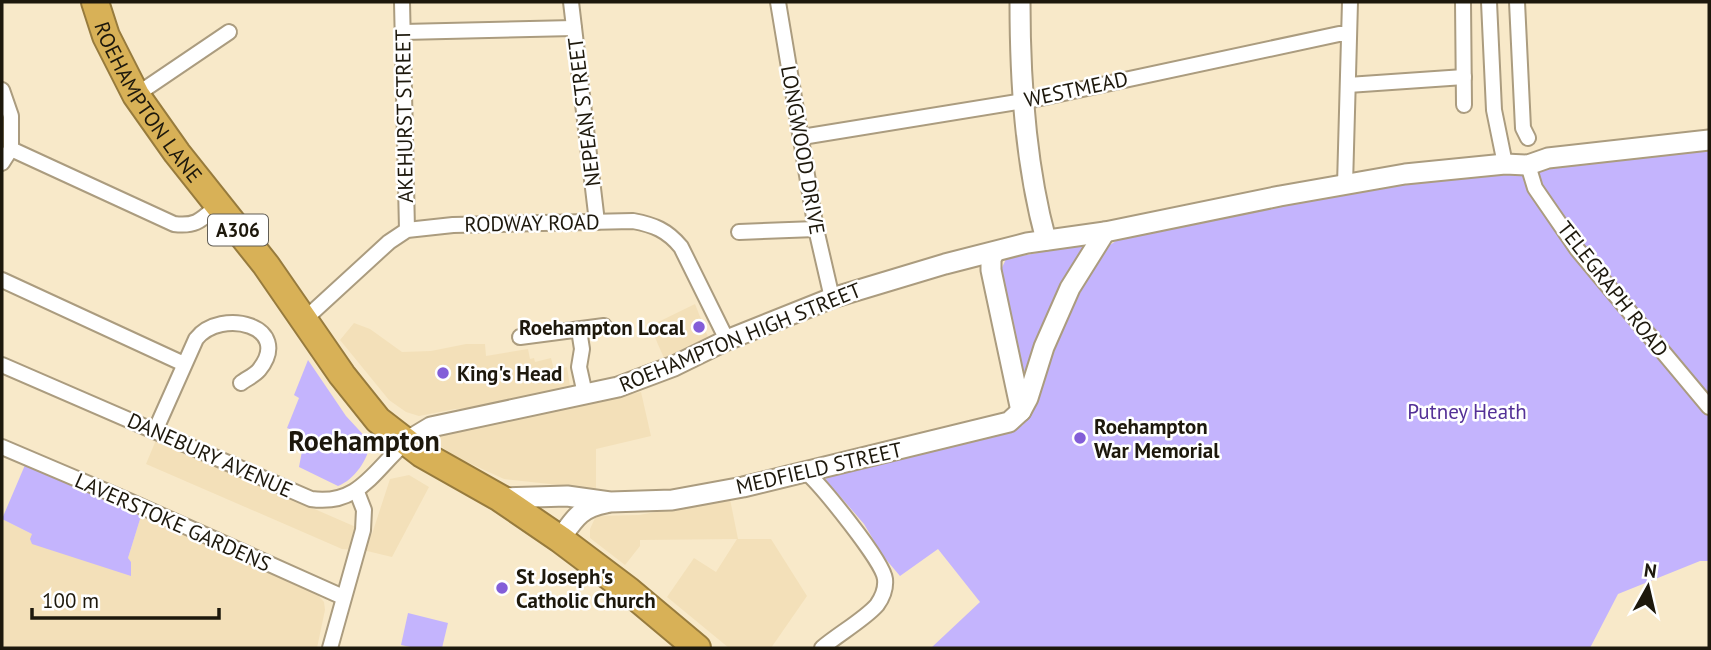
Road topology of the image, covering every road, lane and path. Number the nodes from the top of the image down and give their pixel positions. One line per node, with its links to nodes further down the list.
1 (95, 2): 17 (highway, ROEHAMPTON LANE / A306)
2 (402, 2): 12 (street, AKEHURST STREET)
3 (571, 2): 10 (street, NEPEAN STREET)
4 (778, 2): 20 (street, LONGWOOD DRIVE)
5 (1020, 2): 18 (street)
6 (1350, 2): 13 (street)
7 (1463, 2): 14 (street)
8 (1489, 2): 25 (street)
9 (1517, 2): 21 (street)
10 (574, 28): 12 (street); 29 (street, NEPEAN STREET)
11 (229, 32): 17 (street)
12 (403, 32): 31 (street, AKEHURST STREET)
13 (1349, 34): 15 (street); 18 (street, WESTMEAD)
14 (1464, 77): 15 (street); 19 (street)
15 (1348, 85): 27 (street)
16 (2, 90): 23 (street)
17 (136, 95): 28 (highway, ROEHAMPTON LANE / A306)
18 (1023, 100): 20 (street, WESTMEAD); 34 (street)
19 (1464, 105)
20 (802, 137): 30 (street, LONGWOOD DRIVE)
21 (1528, 138)
22 (1709, 140): 26 (street)
23 (11, 149): 24 (street); 28 (street)
24 (2, 163)
25 (1505, 164): 26 (street); 27 (street)
26 (1528, 165): 47 (street, TELEGRAPH ROAD)
27 (1345, 185): 33 (street)
28 (218, 205): 38 (highway, ROEHAMPTON LANE / A306)
29 (597, 222): 31 (street, RODWAY ROAD); 42 (street, RODWAY ROAD)
30 (816, 229): 32 (street); 37 (street, LONGWOOD DRIVE)
31 (407, 230): 38 (street, RODWAY ROAD)
32 (739, 232)
33 (1105, 232): 34 (street); 48 (street)
34 (1045, 240): 35 (street)
35 (995, 253): 37 (street, ROEHAMPTON HIGH STREET); 48 (street)
36 (2, 280): 43 (street)
37 (832, 298): 42 (street, ROEHAMPTON HIGH STREET)
38 (305, 319): 50 (highway, ROEHAMPTON LANE / A306)
39 (604, 326): 40 (street)
40 (579, 330): 41 (street); 46 (street)
41 (520, 337)
42 (727, 340): 46 (street, ROEHAMPTON HIGH STREET)
43 (184, 364): 45 (street); 49 (street)
44 (2, 365): 49 (street, DANEBURY AVENUE)
45 (241, 383)
46 (585, 394): 50 (street, ROEHAMPTON HIGH STREET)
47 (1709, 407)
48 (1021, 411): 52 (street, MEDFIELD STREET)
49 (155, 431): 53 (street, DANEBURY AVENUE)
50 (406, 442): 53 (street); 54 (highway, ROEHAMPTON LANE / A306)
51 (2, 447): 57 (street, LAVERSTOKE GARDENS)
52 (805, 471): 55 (street, MEDFIELD STREET); 60 (street)
53 (356, 492): 57 (street)
54 (500, 498): 55 (street, MEDFIELD STREET); 56 (highway, ROEHAMPTON LANE / A306)
55 (610, 502): 56 (street, MEDFIELD STREET)
56 (560, 539): 59 (highway, ROEHAMPTON LANE / A306)
57 (343, 597): 58 (street)
58 (330, 648)
59 (697, 648)
60 (822, 648)

